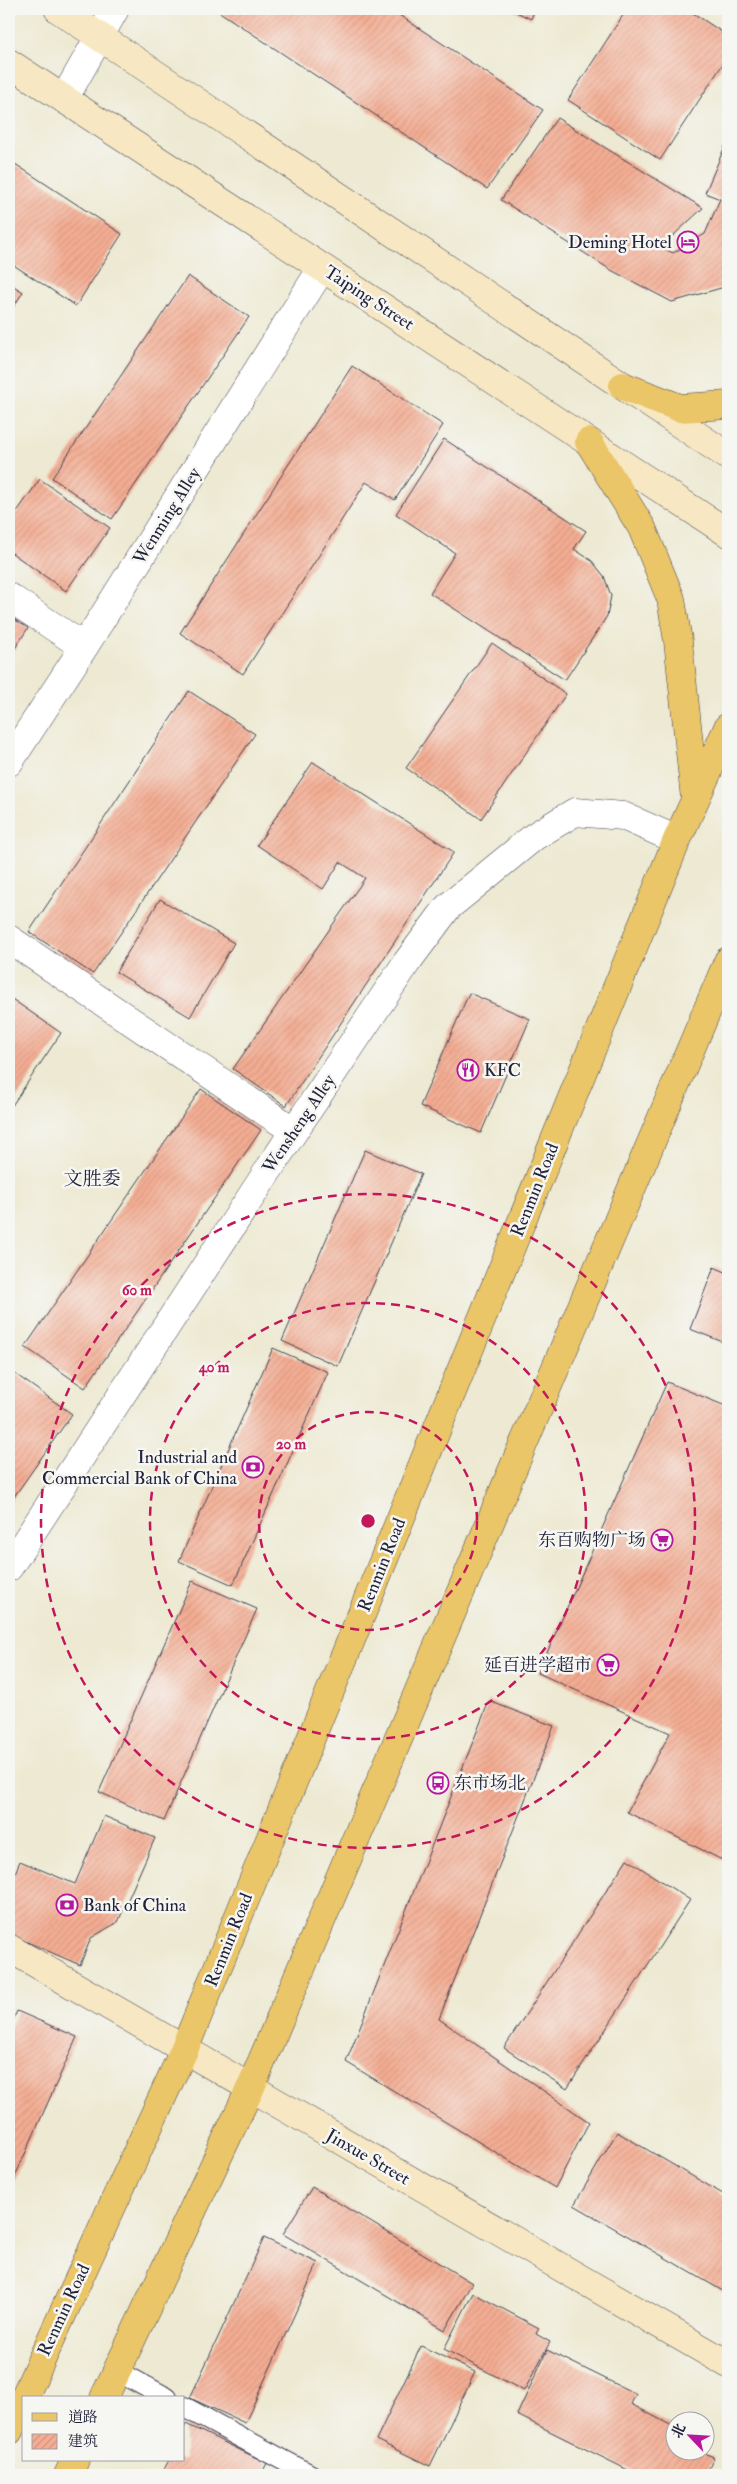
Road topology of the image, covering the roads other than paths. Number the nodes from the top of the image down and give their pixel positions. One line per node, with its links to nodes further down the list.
1 (58, 9): 3 (main road)
2 (115, 9): 3 (street)
3 (100, 35): 5 (street); 7 (main road)
4 (9, 63): 5 (main road, Taiping Street)
5 (64, 99): 6 (main road, Taiping Street)
6 (322, 268): 9 (main road, Taiping Street); 13 (street, Wenming Alley)
7 (623, 386): 8 (main road); 10 (main road)
8 (728, 405)
9 (590, 442): 11 (main road, Taiping Street); 16 (main road)
10 (728, 456)
11 (728, 533)
12 (9, 597): 13 (street)
13 (84, 647): 15 (street, Wenming Alley)
14 (728, 726): 16 (main road, Renmin Road)
15 (9, 762)
16 (695, 800): 17 (main road, Renmin Road)
17 (677, 840): 20 (street, Wensheng Alley); 23 (main road, Renmin Road)
18 (9, 939): 20 (street)
19 (728, 961): 24 (main road)
20 (294, 1131): 21 (street, Wensheng Alley)
21 (9, 1567)
22 (9, 1948): 23 (main road, Jinxue Street)
23 (184, 2050): 24 (main road, Jinxue Street); 27 (main road, Renmin Road)
24 (250, 2089): 25 (main road, Jinxue Street); 26 (main road)
25 (728, 2364)
26 (117, 2371): 28 (main road); 29 (lane)
27 (25, 2396)
28 (105, 2396)
29 (163, 2396)
30 (22, 2402): 32 (main road, Renmin Road)
31 (185, 2408): 35 (lane)
32 (9, 2431)
33 (74, 2462): 34 (main road)
34 (68, 2475)
35 (310, 2475)

